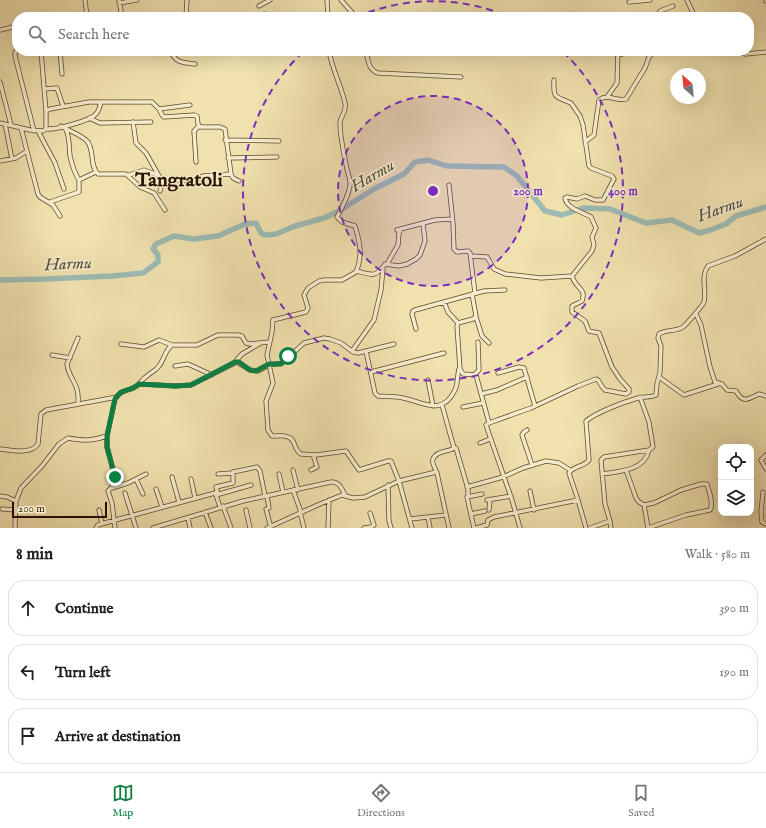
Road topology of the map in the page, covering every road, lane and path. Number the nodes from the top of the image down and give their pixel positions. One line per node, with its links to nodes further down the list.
1 (85, 0): 15 (street)
2 (137, 0): 10 (street)
3 (187, 0): 17 (street)
4 (270, 0): 12 (street)
5 (328, 0): 18 (street)
6 (341, 0): 19 (street)
7 (650, 0): 9 (street)
8 (687, 0): 21 (street)
9 (637, 1): 11 (street); 13 (street)
10 (119, 2): 16 (street)
11 (629, 2)
12 (259, 6)
13 (639, 6)
14 (673, 6): 20 (street)
15 (86, 12)
16 (121, 12)
17 (186, 12)
18 (328, 12)
19 (352, 12)
20 (660, 12)
21 (693, 12)
22 (12, 27): 23 (street)
23 (0, 30)
24 (766, 52): 25 (street)
25 (754, 53)
26 (15, 56): 57 (street)
27 (41, 56): 39 (street)
28 (60, 56): 35 (street)
29 (173, 56): 34 (street)
30 (330, 56): 86 (street)
31 (367, 56): 36 (street)
32 (618, 56): 40 (street)
33 (650, 56): 40 (street)
34 (195, 64)
35 (62, 74)
36 (461, 77)
37 (554, 80): 60 (street)
38 (0, 82): 51 (street)
39 (44, 89): 42 (street); 45 (street)
40 (606, 97): 60 (street)
41 (101, 102): 42 (street); 44 (street); 46 (street)
42 (63, 106): 45 (street)
43 (190, 106): 44 (street)
44 (159, 109): 53 (street)
45 (46, 111): 55 (street)
46 (89, 118): 47 (street); 52 (street)
47 (133, 122): 48 (street); 70 (street)
48 (151, 122)
49 (0, 123): 50 (street)
50 (6, 124): 51 (street); 64 (street)
51 (11, 126): 54 (street)
52 (61, 126): 55 (street); 56 (street)
53 (199, 126): 58 (street); 66 (street)
54 (21, 128): 57 (street); 61 (street)
55 (46, 129): 57 (street)
56 (66, 129): 67 (street); 71 (street)
57 (36, 131): 75 (street)
58 (225, 140): 59 (street); 63 (street)
59 (279, 141)
60 (585, 142): 87 (street)
61 (27, 151): 64 (street); 77 (street)
62 (277, 157): 63 (street)
63 (228, 158): 68 (street)
64 (12, 159): 65 (street)
65 (0, 161)
66 (196, 162)
67 (96, 172): 69 (street); 71 (street)
68 (231, 174): 72 (street); 73 (street)
69 (128, 175): 70 (street); 78 (street)
70 (158, 175): 73 (street)
71 (80, 180): 77 (street)
72 (239, 182)
73 (163, 183): 76 (street)
74 (449, 184): 80 (street)
75 (64, 189)
76 (160, 191)
77 (50, 202): 79 (street)
78 (165, 210)
79 (60, 216)
80 (452, 219): 81 (street); 83 (street)
81 (423, 224): 84 (street); 84 (street)
82 (766, 239): 91 (street)
83 (471, 256): 87 (street); 89 (street)
84 (387, 264): 85 (street)
85 (383, 268): 86 (street); 103 (street)
86 (357, 271): 96 (street)
87 (572, 276): 129 (street)
88 (505, 290): 89 (street)
89 (474, 294): 90 (street); 92 (street)
90 (444, 302): 93 (street); 94 (street)
91 (696, 314): 117 (street); 119 (street)
92 (476, 317): 93 (street); 99 (street)
93 (458, 323): 111 (street)
94 (416, 329)
95 (78, 338): 107 (street)
96 (270, 342): 98 (street); 109 (street)
97 (478, 342): 114 (street)
98 (261, 343): 102 (street); 108 (street)
99 (489, 343)
100 (121, 344): 102 (street)
101 (394, 344): 104 (street)
102 (172, 345): 120 (street)
103 (352, 351): 104 (street); 109 (street)
104 (366, 351): 112 (street)
105 (444, 353): 112 (street)
106 (52, 355): 107 (street)
107 (70, 358): 125 (street)
108 (235, 362): 109 (street); 115 (street)
109 (269, 364): 139 (street)
110 (175, 366): 115 (street)
111 (460, 369): 114 (street); 127 (street)
112 (371, 372): 128 (street)
113 (498, 373): 116 (street)
114 (475, 374): 121 (street)
115 (212, 375): 120 (street)
116 (527, 377): 121 (street); 129 (street)
117 (659, 378): 119 (street); 124 (street)
118 (428, 380): 128 (street)
119 (720, 383): 122 (street)
120 (139, 384): 123 (street)
121 (481, 394): 126 (street)
122 (766, 396)
123 (116, 397): 125 (street); 133 (street)
124 (640, 397): 138 (street); 145 (street)
125 (78, 403): 137 (street)
126 (484, 403): 130 (street); 131 (street)
127 (442, 405): 128 (street); 147 (street)
128 (433, 406)
129 (535, 406): 131 (street)
130 (463, 407)
131 (489, 423): 134 (street)
132 (527, 430): 141 (street)
133 (107, 436): 161 (street); 179 (street)
134 (490, 439): 135 (street); 153 (street)
135 (480, 443)
136 (456, 448): 160 (street)
137 (0, 449)
138 (649, 450): 146 (street); 152 (street)
139 (313, 455): 144 (street); 157 (street)
140 (766, 455): 142 (street)
141 (532, 465): 145 (street); 153 (street)
142 (766, 469)
143 (293, 470): 163 (street)
144 (311, 470)
145 (570, 470): 178 (street)
146 (626, 470): 152 (street); 181 (street)
147 (436, 472): 157 (street); 194 (street)
148 (232, 473): 150 (street); 169 (street); 173 (street)
149 (146, 474): 155 (street)
150 (218, 474)
151 (279, 474): 166 (street)
152 (602, 474): 200 (street)
153 (503, 476): 160 (street); 175 (street)
154 (172, 477): 180 (street)
155 (136, 479): 161 (street); 168 (street)
156 (191, 479): 176 (street)
157 (399, 481): 159 (street); 198 (street)
158 (251, 485): 169 (street)
159 (388, 485): 171 (street); 216 (street)
160 (467, 487): 174 (street)
161 (111, 488): 199 (street)
162 (156, 489): 182 (street)
163 (296, 490): 166 (street); 171 (street); 190 (street)
164 (530, 491): 188 (street)
165 (125, 492): 195 (street)
166 (283, 492): 173 (street)
167 (763, 492): 202 (street)
168 (143, 494)
169 (217, 494): 176 (street); 183 (street)
170 (482, 494): 174 (street)
171 (345, 495): 177 (street)
172 (0, 496): 179 (street)
173 (266, 496): 183 (street); 212 (street)
174 (468, 496): 193 (street)
175 (511, 496): 192 (street); 193 (street)
176 (195, 498): 180 (street)
177 (329, 500): 190 (street); 214 (street)
178 (578, 500): 188 (street); 222 (street)
179 (16, 501): 185 (street)
180 (179, 502): 182 (street)
181 (644, 505): 225 (street); 225 (street)
182 (162, 507): 195 (street)
183 (221, 507): 189 (street); 210 (street)
184 (2, 509): 185 (street)
185 (15, 510): 203 (street)
186 (99, 510): 201 (street)
187 (246, 510): 211 (street)
188 (534, 510): 192 (street)
189 (205, 512): 197 (street); 209 (street)
190 (301, 512): 212 (street); 213 (street)
191 (370, 513): 215 (street)
192 (515, 513): 220 (street); 221 (street)
193 (471, 514): 220 (street)
194 (446, 515): 196 (street); 219 (street)
195 (133, 516): 199 (street); 206 (street)
196 (428, 517): 198 (street); 218 (street)
197 (188, 518): 207 (street); 208 (street)
198 (410, 519): 217 (street)
199 (114, 521): 201 (street); 205 (street)
200 (610, 522): 223 (street); 224 (street)
201 (102, 524): 204 (street)
202 (766, 524)
203 (15, 528)
204 (96, 528)
205 (115, 528)
206 (136, 528)
207 (153, 528)
208 (190, 528)
209 (211, 528)
210 (231, 528)
211 (250, 528)
212 (269, 528)
213 (304, 528)
214 (328, 528)
215 (364, 528)
216 (391, 528)
217 (412, 528)
218 (430, 528)
219 (449, 528)
220 (475, 528)
221 (520, 528)
222 (586, 528)
223 (590, 528)
224 (611, 528)
225 (648, 528)

